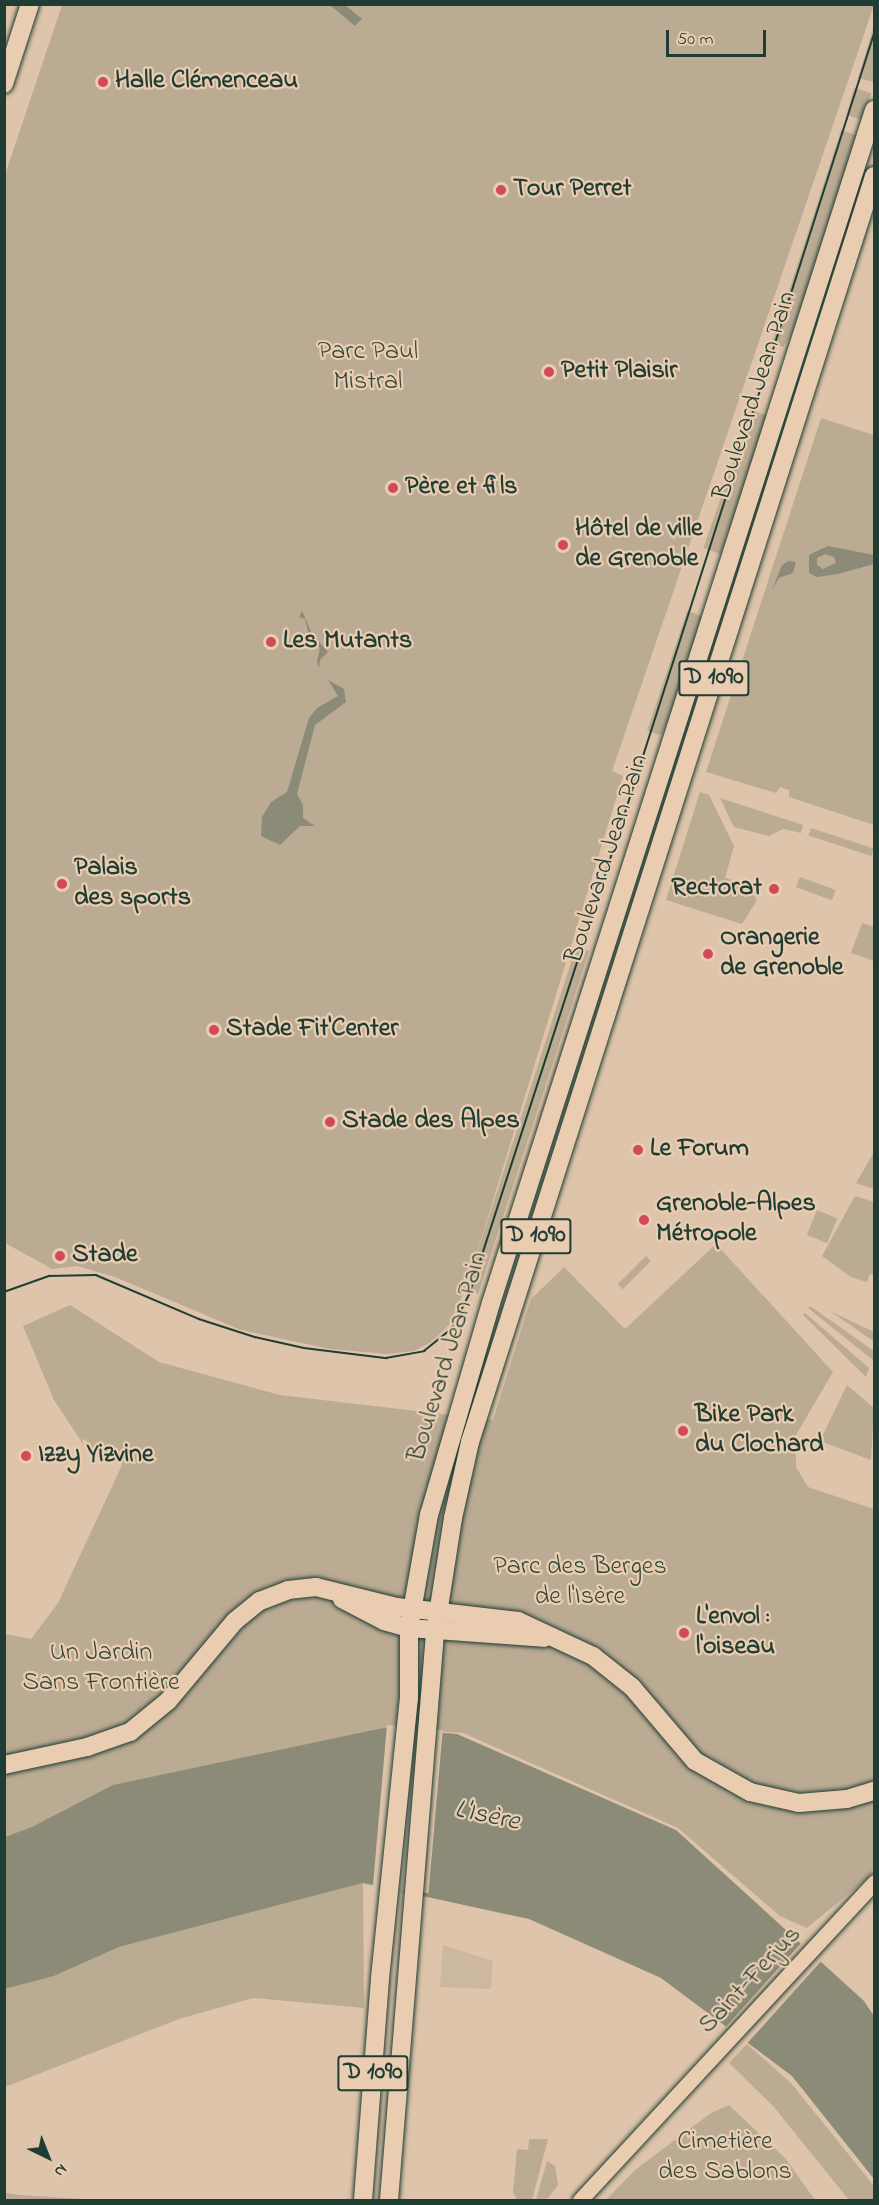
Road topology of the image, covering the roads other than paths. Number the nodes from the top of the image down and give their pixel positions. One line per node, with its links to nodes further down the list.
1 (30, 4): 2 (main road)
2 (4, 84)
3 (874, 110): 6 (main road, Boulevard Jean Pain / D 1090)
4 (874, 176): 7 (main road, Boulevard Jean Pain / D 1090)
5 (316, 1587): 6 (main road); 8 (main road); 11 (main road)
6 (412, 1609): 7 (main road); 8 (main road, Boulevard Jean Pain / D 1090)
7 (438, 1612): 9 (main road, Boulevard Jean Pain / D 1090); 10 (main road)
8 (410, 1628): 9 (main road); 14 (main road, D 1090)
9 (435, 1633): 10 (main road); 15 (main road, D 1090)
10 (552, 1639): 12 (main road)
11 (4, 1765)
12 (874, 1791)
13 (874, 1882): 16 (street, Saint-Ferjus)
14 (363, 2200)
15 (389, 2200)
16 (580, 2200)

